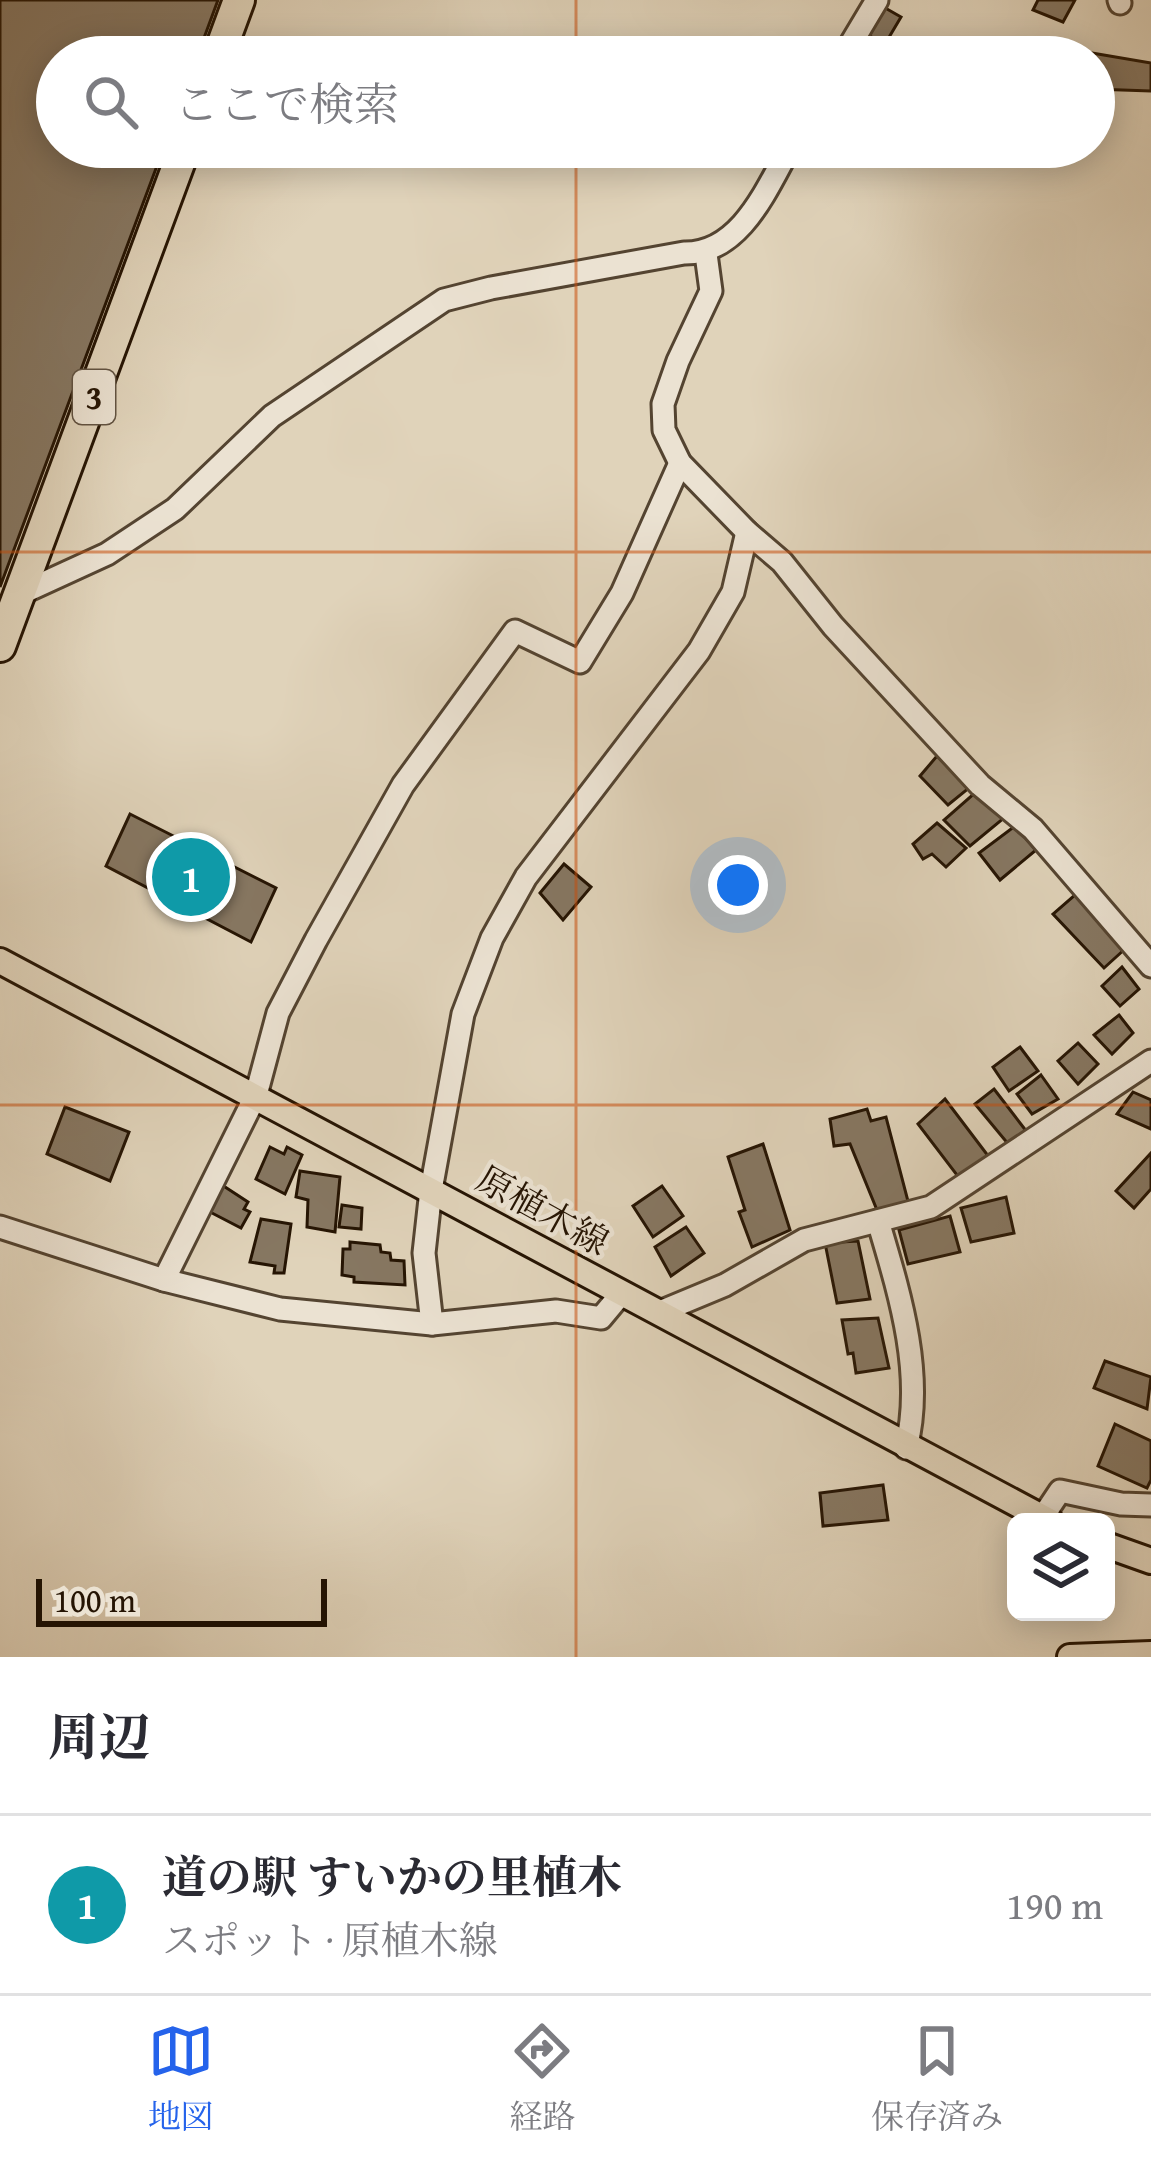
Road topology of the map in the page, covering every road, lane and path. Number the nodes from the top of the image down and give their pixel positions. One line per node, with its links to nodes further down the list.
1 (238, 0): 3 (highway)
2 (877, 0): 4 (street)
3 (225, 36)
4 (856, 36)
5 (177, 168): 10 (highway, 3)
6 (777, 168): 7 (street)
7 (706, 254): 8 (street); 10 (street)
8 (680, 464): 9 (street); 15 (street)
9 (747, 532): 13 (street); 16 (street)
10 (22, 593): 11 (highway, 3)
11 (0, 646)
12 (0, 962): 15 (main road, 原植木線)
13 (1151, 966)
14 (1151, 1061): 17 (street)
15 (256, 1095): 16 (main road, 原植木線); 19 (street)
16 (431, 1190): 20 (main road, 原植木線); 22 (street)
17 (878, 1221): 21 (street); 23 (street)
18 (0, 1228): 19 (street)
19 (164, 1280): 22 (street)
20 (621, 1294): 21 (main road, 原植木線); 22 (street)
21 (659, 1312): 23 (main road, 原植木線)
22 (431, 1324)
23 (906, 1448): 25 (main road, 原植木線)
24 (1151, 1504): 26 (street)
25 (1032, 1513)
26 (1049, 1513)
27 (1115, 1548): 28 (main road)
28 (1151, 1561)
29 (1151, 1654): 30 (main road)
30 (1070, 1657)

